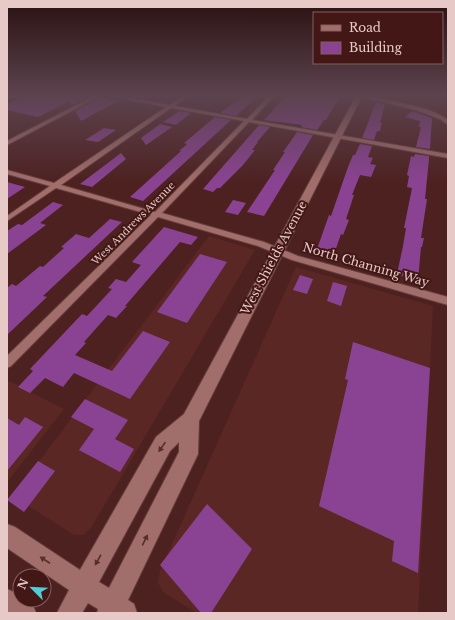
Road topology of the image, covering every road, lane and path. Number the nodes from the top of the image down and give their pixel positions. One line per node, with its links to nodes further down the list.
1 (42, 125): 7 (street)
2 (143, 125): 10 (street)
3 (244, 125): 11 (street, West Andrews Avenue)
4 (270, 125): 6 (street)
5 (344, 125): 6 (main road, West Shields Avenue)
6 (337, 137): 8 (street); 13 (main road, West Shields Avenue)
7 (7, 143)
8 (448, 156)
9 (7, 172): 10 (street)
10 (56, 185): 11 (street); 12 (street)
11 (158, 213): 13 (street, North Channing Way); 15 (street, West Andrews Avenue)
12 (7, 219)
13 (277, 250): 14 (street, North Channing Way); 16 (main road, West Shields Avenue)
14 (448, 301)
15 (7, 362)
16 (190, 420): 18 (main road, West Shields Avenue, one-way to 18); 20 (main road, West Shields Avenue, one-way to 16)
17 (7, 534): 18 (main road, one-way to 17)
18 (84, 585): 20 (main road); 22 (main road, West Shields Avenue)
19 (7, 601): 21 (main road)
20 (116, 610)
21 (24, 613)
22 (69, 613)

